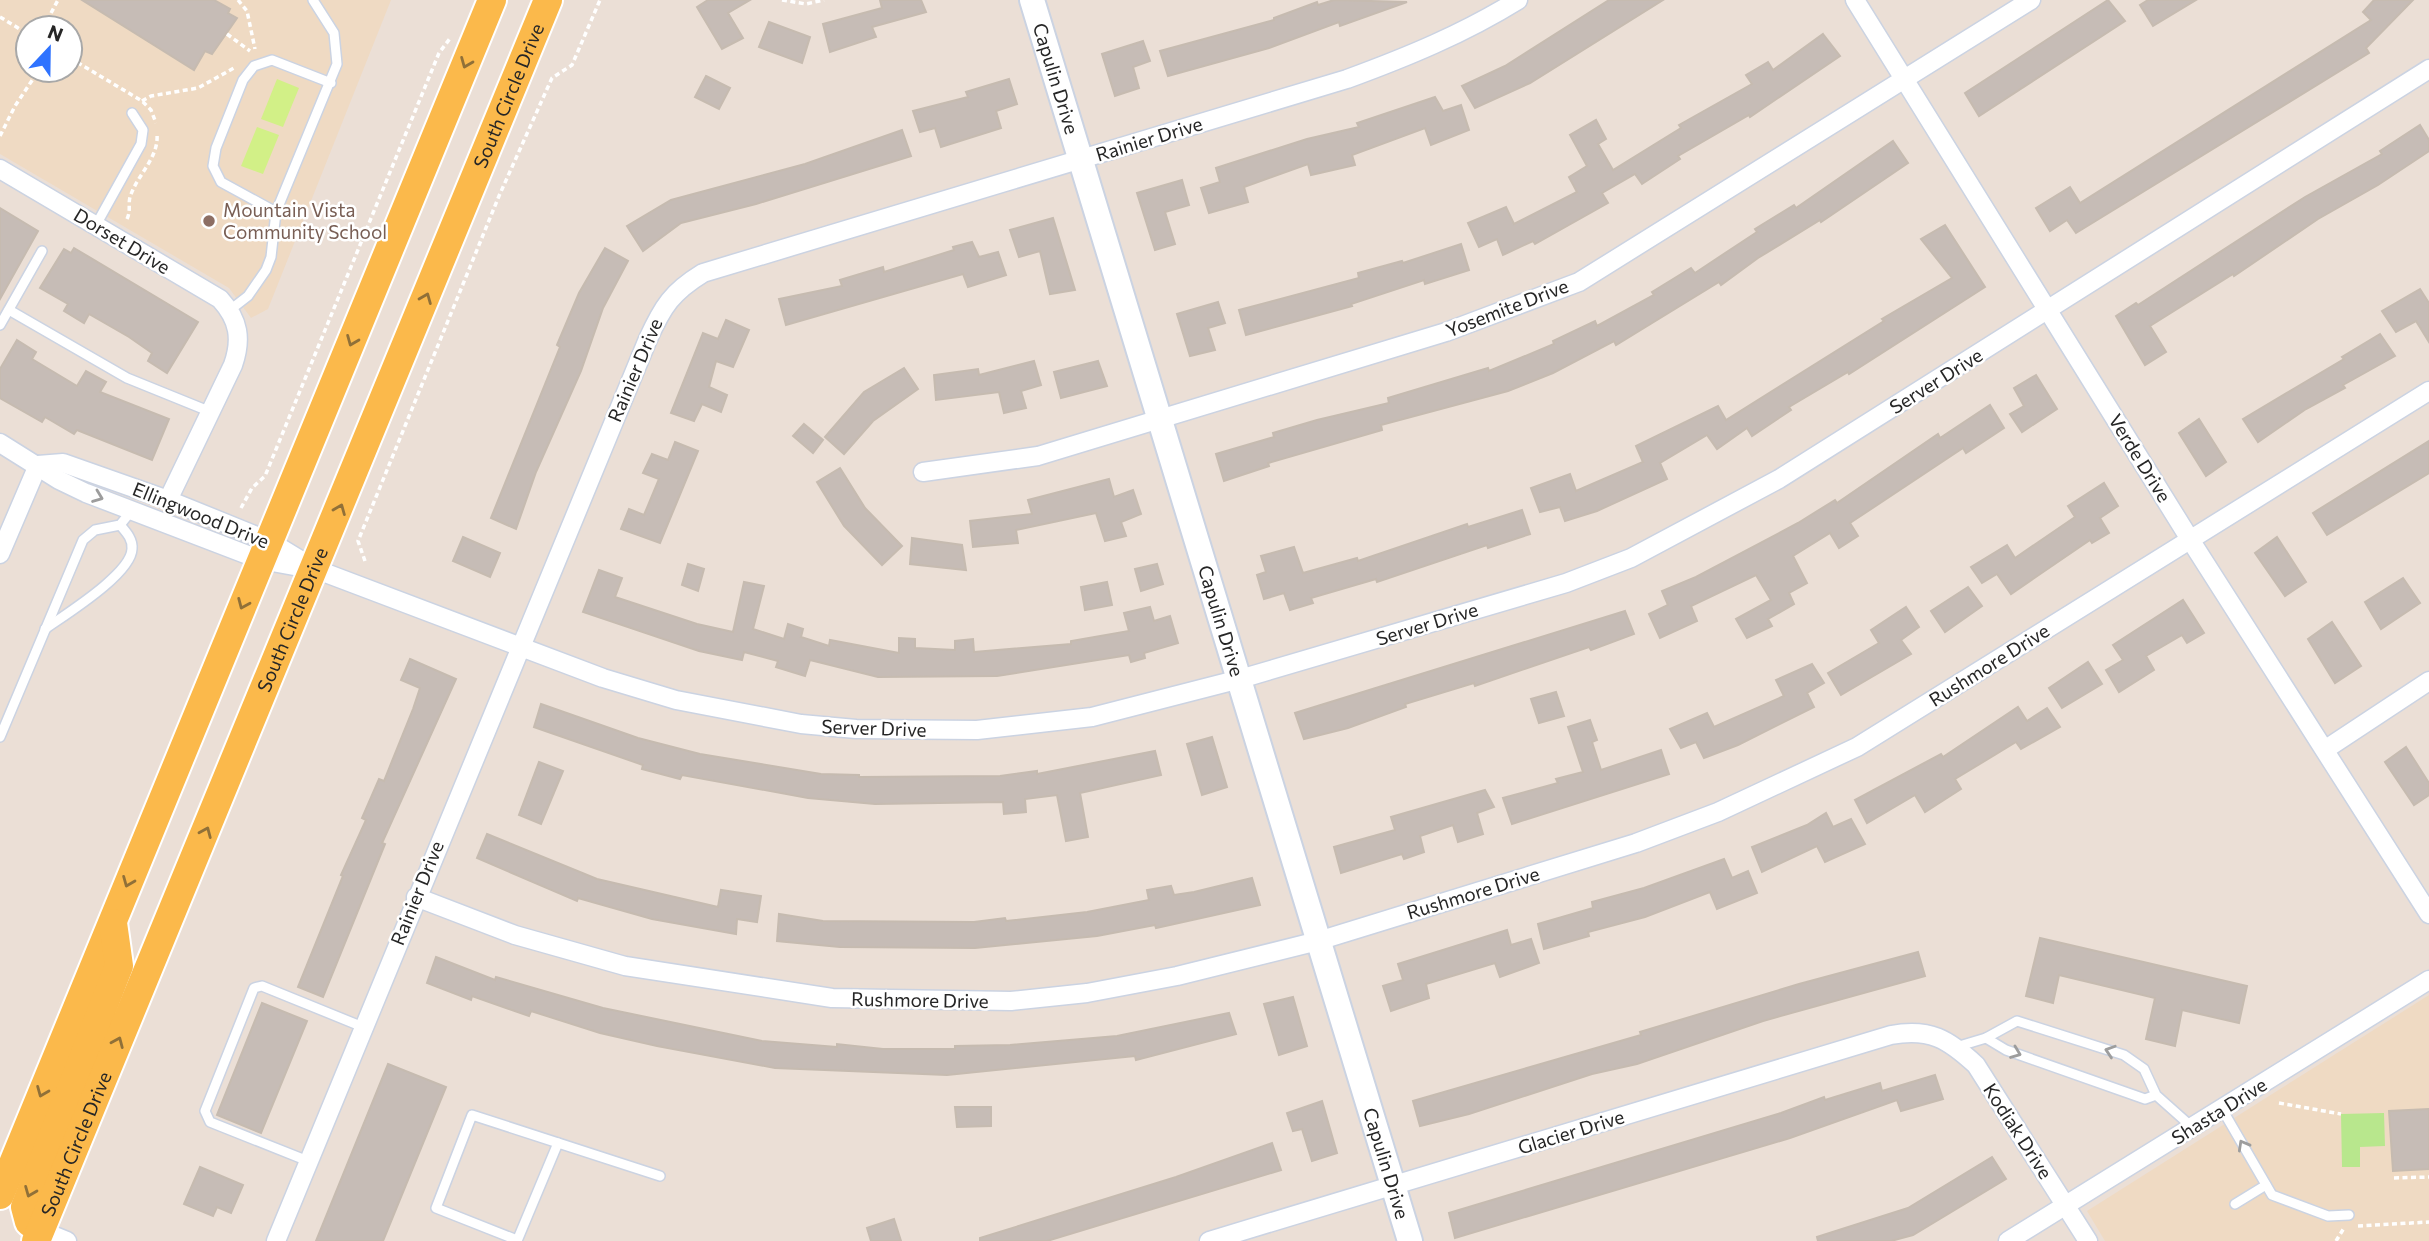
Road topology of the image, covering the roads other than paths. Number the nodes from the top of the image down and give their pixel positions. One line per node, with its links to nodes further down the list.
1 (313, 0): 10 (lane)
2 (492, 0): 31 (main road, one-way to 31)
3 (548, 0): 33 (main road, South Circle Drive, one-way to 3)
4 (1032, 0): 12 (street, Capulin Drive)
5 (1518, 0): 12 (street, Rainier Drive)
6 (1855, 0): 9 (street, Verde Drive)
7 (2031, 0): 9 (street, Yosemite Drive)
8 (2429, 69): 18 (street, Server Drive)
9 (1905, 80): 18 (street, Verde Drive); 23 (street, Yosemite Drive)
10 (331, 83): 14 (lane); 14 (lane)
11 (132, 113): 15 (lane)
12 (1080, 160): 23 (street, Capulin Drive); 35 (street, Rainier Drive)
13 (0, 169): 15 (street, Dorset Drive)
14 (276, 212): 19 (lane)
15 (96, 225): 19 (street, Dorset Drive)
16 (42, 251): 17 (lane)
17 (9, 310): 20 (lane); 22 (lane)
18 (2048, 311): 30 (street, Verde Drive); 36 (street, Server Drive)
19 (233, 316): 22 (street)
20 (0, 325)
21 (2429, 391): 30 (street, Rushmore Drive)
22 (211, 412): 27 (street)
23 (1162, 420): 26 (street, Yosemite Drive); 36 (street, Capulin Drive)
24 (0, 443): 25 (street, Ellingwood Drive)
25 (38, 465): 27 (street, Ellingwood Drive); 28 (street, Ellingwood Drive, one-way to 28); 32 (street)
26 (922, 472)
27 (168, 500): 31 (street, Ellingwood Drive)
28 (132, 510): 29 (lane); 31 (street, Ellingwood Drive)
29 (120, 525): 34 (lane); 34 (lane)
30 (2191, 541): 39 (street, Verde Drive); 43 (street, Rushmore Drive)
31 (265, 551): 33 (street, Ellingwood Drive); 42 (main road, one-way to 42)
32 (0, 554)
33 (315, 569): 35 (street, Server Drive); 61 (main road, South Circle Drive, one-way to 33)
34 (44, 630): 38 (lane)
35 (519, 647): 36 (street, Server Drive); 40 (street, Rainier Drive)
36 (1240, 680): 43 (street, Capulin Drive)
37 (2429, 681): 39 (street)
38 (0, 737)
39 (2326, 750): 41 (street, Verde Drive)
40 (416, 897): 43 (street, Rushmore Drive); 45 (street, Rainier Drive)
41 (2429, 914)
42 (112, 920): 57 (main road, one-way to 57); 61 (main road, one-way to 61)
43 (1318, 941): 55 (street, Capulin Drive)
44 (2429, 980): 50 (street, Shasta Drive)
45 (363, 1027): 53 (street, Rainier Drive); 53 (lane)
46 (1934, 1035): 48 (street, Kodiak Drive); 55 (street, Glacier Drive)
47 (1986, 1038): 48 (lane); 49 (lane, one-way to 49); 49 (lane, one-way to 47)
48 (1956, 1046): 59 (street, Kodiak Drive)
49 (2156, 1096): 51 (lane)
50 (2222, 1109): 51 (street, Shasta Drive); 56 (lane, one-way to 50)
51 (2192, 1127): 59 (street, Shasta Drive)
52 (558, 1143): 54 (lane); 62 (lane); 62 (lane)
53 (308, 1161): 64 (street, Rainier Drive)
54 (660, 1176)
55 (1393, 1185): 65 (street, Glacier Drive); 66 (street, Capulin Drive)
56 (2266, 1185): 58 (lane); 60 (lane)
57 (0, 1195)
58 (2235, 1204)
59 (2066, 1206): 67 (street, Shasta Drive); 68 (street, Kodiak Drive)
60 (2349, 1215)
61 (38, 1235): 63 (street)
62 (517, 1240)
63 (67, 1241)
64 (276, 1241)
65 (1209, 1241)
66 (1410, 1241)
67 (2008, 1241)
68 (2088, 1241)

